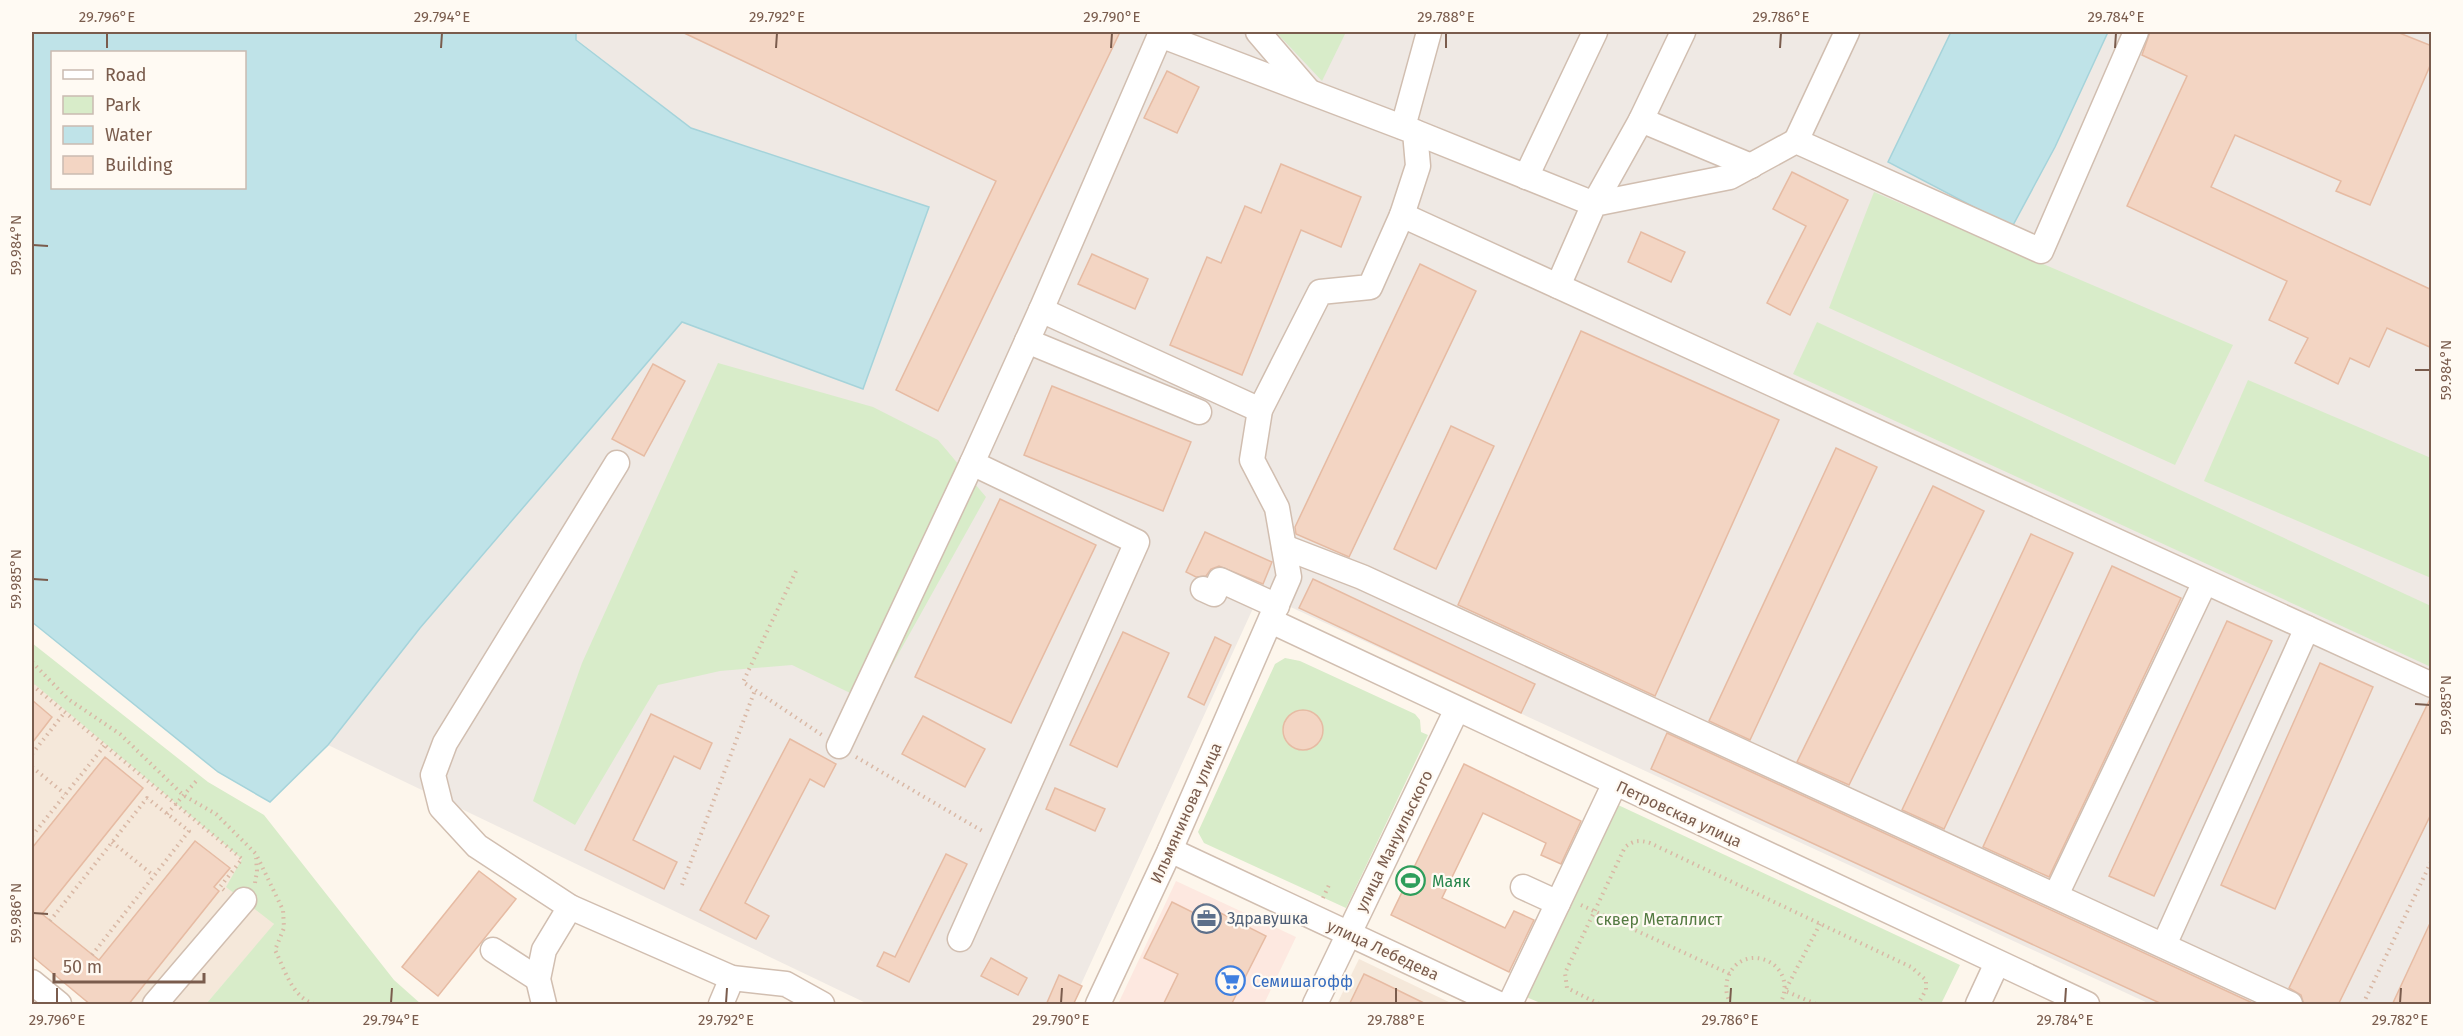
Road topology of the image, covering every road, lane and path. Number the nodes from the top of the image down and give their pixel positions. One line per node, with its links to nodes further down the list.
1 (1258, 32): 7 (street)
2 (1429, 32): 9 (street)
3 (1595, 32): 12 (street)
4 (1683, 32): 8 (street)
5 (1847, 32): 10 (street)
6 (2136, 32): 10 (street)
7 (1308, 91): 9 (street); 16 (street)
8 (1641, 120): 11 (street); 13 (street)
9 (1409, 129): 12 (street); 14 (street)
10 (1796, 141): 11 (street)
11 (1751, 165): 13 (street)
12 (1526, 177): 13 (street)
13 (1594, 204): 15 (street)
14 (1402, 215): 15 (street); 18 (street, Ильмянинова улица)
15 (1558, 286): 23 (street)
16 (1041, 310): 17 (street); 18 (street)
17 (1027, 341): 19 (street); 21 (street)
18 (1260, 410): 22 (street, Ильмянинова улица)
19 (1199, 411)
20 (618, 463): 56 (street)
21 (972, 463): 34 (street); 61 (street)
22 (1284, 547): 25 (street, Ильмянинова улица); 52 (street)
23 (2205, 582): 26 (street); 52 (street)
24 (1203, 589): 25 (street, Петровская улица)
25 (1274, 614): 31 (street, Петровская улица); 45 (street, Ильмянинова улица)
26 (2307, 628): 29 (street); 62 (street)
27 (32, 662): 40 (path)
28 (32, 685): 32 (path)
29 (2432, 685)
30 (755, 690): 49 (path)
31 (1457, 709): 38 (street, Петровская улица); 60 (street, улица Мануильского)
32 (65, 712): 33 (path); 35 (path)
33 (105, 745): 39 (path); 41 (path)
34 (839, 746)
35 (32, 753)
36 (32, 767): 39 (path)
37 (198, 779): 40 (path)
38 (1615, 783): 55 (street); 65 (street, Петровская улица)
39 (65, 794): 43 (path)
40 (183, 795): 41 (path); 46 (path)
41 (177, 803): 42 (path); 53 (path)
42 (167, 814): 44 (path); 48 (path)
43 (32, 836)
44 (112, 842): 48 (path); 58 (path)
45 (1170, 850): 60 (street, улица Лебедева); 77 (street, Ильмянинова улица)
46 (256, 854): 53 (path); 73 (path)
47 (2432, 860): 89 (path)
48 (154, 876): 64 (path)
49 (682, 885)
50 (1329, 885): 54 (path)
51 (1523, 887): 55 (street)
52 (2056, 895): 62 (street)
53 (242, 902): 72 (street)
54 (1320, 904)
55 (1568, 904): 57 (path); 80 (street)
56 (570, 907): 67 (street); 68 (street)
57 (1593, 911): 59 (path); 66 (path); 81 (path)
58 (50, 921)
59 (1820, 924): 70 (path); 85 (path)
60 (1349, 934): 78 (street, улица Мануильского); 79 (street, улица Лебедева)
61 (960, 939)
62 (2164, 945): 88 (street)
63 (493, 950): 67 (street)
64 (92, 955)
65 (1997, 963): 86 (street); 87 (street, Петровская улица)
66 (1730, 975): 70 (path); 82 (path)
67 (538, 978): 74 (street)
68 (732, 978): 75 (street); 76 (street)
69 (38, 979): 71 (street)
70 (1785, 991): 83 (path); 84 (path)
71 (59, 1005)
72 (155, 1005)
73 (314, 1005)
74 (544, 1005)
75 (721, 1005)
76 (822, 1005)
77 (1098, 1005)
78 (1315, 1005)
79 (1499, 1005)
80 (1510, 1005)
81 (1599, 1005)
82 (1731, 1005)
83 (1780, 1005)
84 (1815, 1005)
85 (1918, 1005)
86 (1978, 1005)
87 (2087, 1005)
88 (2290, 1005)
89 (2363, 1005)

